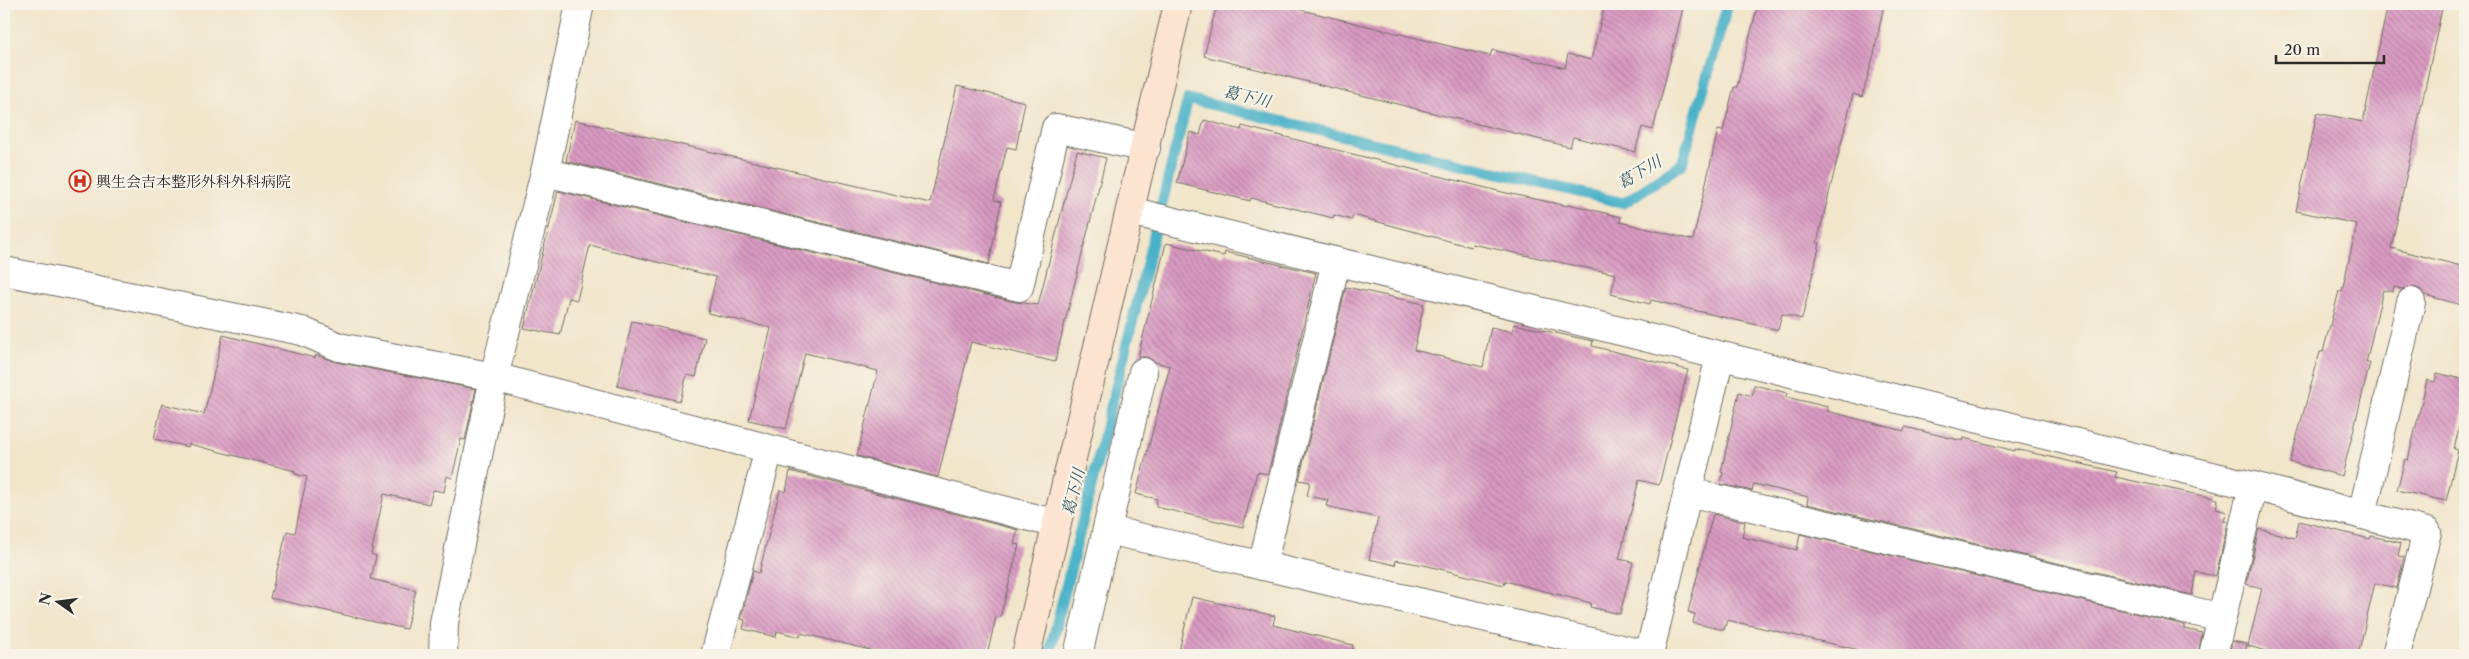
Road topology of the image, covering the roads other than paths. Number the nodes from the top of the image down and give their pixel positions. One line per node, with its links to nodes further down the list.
1 (580, 4): 4 (street)
2 (1178, 4): 3 (street)
3 (1146, 148): 4 (street); 5 (street)
4 (545, 172): 11 (street)
5 (1130, 211): 6 (street); 16 (street)
6 (1336, 262): 9 (street); 18 (street)
7 (4, 271): 11 (street)
8 (2411, 302): 15 (street)
9 (1720, 356): 13 (street); 14 (street)
10 (1143, 372): 17 (street)
11 (494, 377): 12 (street); 20 (street)
12 (769, 449): 16 (street); 21 (street)
13 (2253, 486): 15 (street); 19 (street)
14 (1688, 492): 19 (street); 24 (street)
15 (2362, 515): 26 (street)
16 (1057, 524): 22 (street)
17 (1108, 530): 18 (street); 23 (street)
18 (1262, 566): 24 (street)
19 (2222, 618): 25 (street)
20 (443, 655)
21 (715, 655)
22 (1026, 655)
23 (1078, 655)
24 (1648, 655)
25 (2213, 655)
26 (2396, 655)

